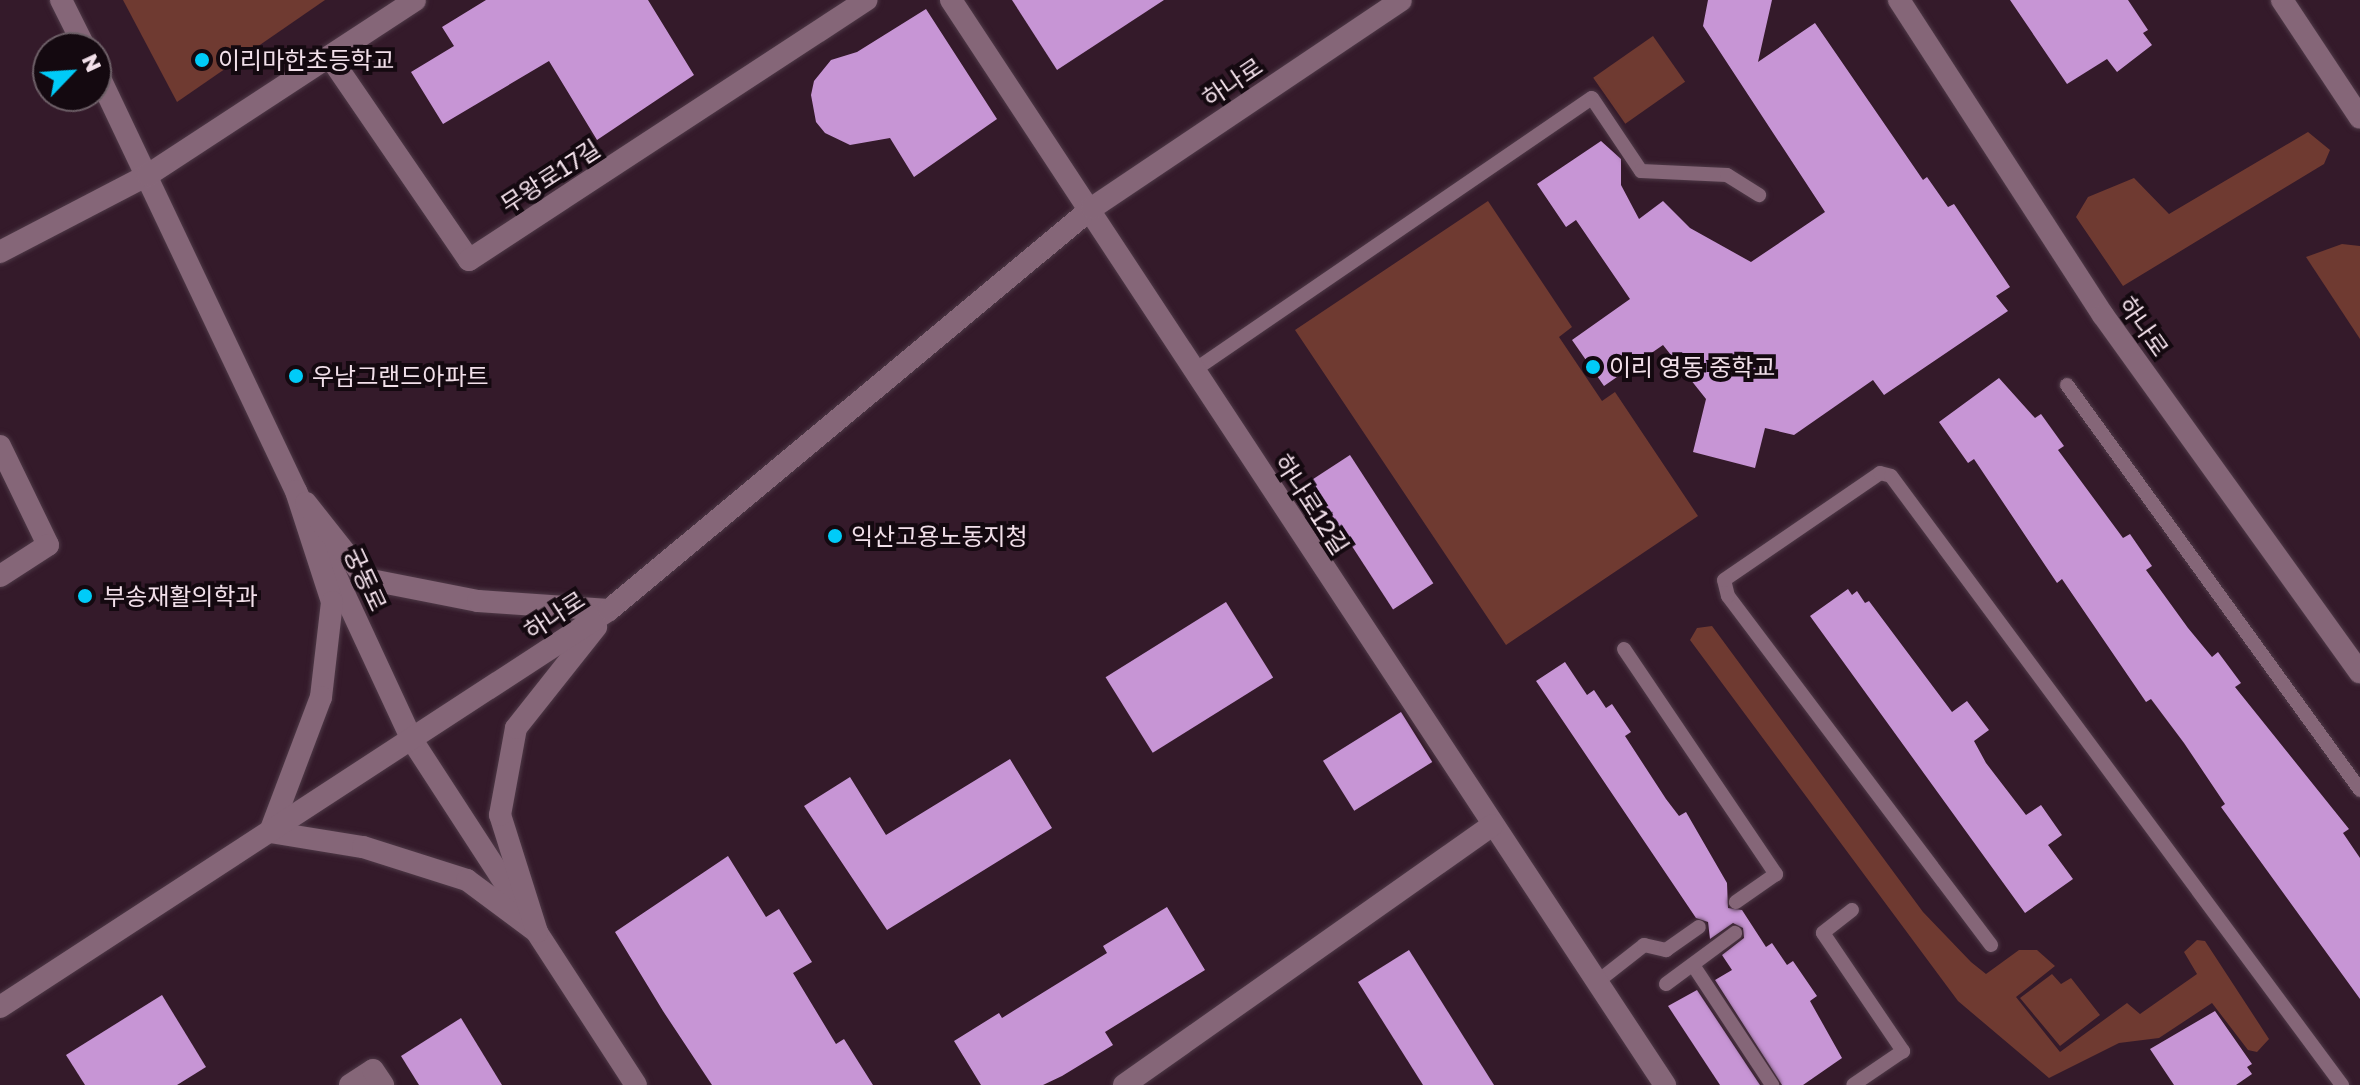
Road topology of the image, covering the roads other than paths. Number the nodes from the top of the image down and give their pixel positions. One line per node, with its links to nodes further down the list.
1 (61, 0): 8 (street)
2 (415, 0): 9 (street)
3 (866, 0): 9 (street, 무왕로17길)
4 (951, 0): 14 (street)
5 (1401, 0): 14 (street, 하나로)
6 (1899, 0): 23 (street, 하나로)
7 (2282, 0): 11 (street)
8 (77, 32)
9 (330, 57): 12 (street)
10 (112, 102): 12 (street, 궁동로)
11 (2360, 118)
12 (148, 175): 15 (street); 19 (street, 궁동로)
13 (1759, 195): 16 (lane)
14 (1092, 208): 16 (street, 하나로12길); 21 (street, 하나로)
15 (0, 252)
16 (1193, 371): 26 (street, 하나로12길)
17 (2067, 385): 25 (lane)
18 (0, 446): 20 (street)
19 (296, 491): 21 (street); 24 (street, 궁동로); 27 (street)
20 (0, 576)
21 (609, 610): 24 (street, 하나로); 31 (street)
22 (1624, 649): 28 (lane)
23 (2360, 672)
24 (412, 740): 27 (street, 하나로); 31 (street, 궁동로)
25 (2360, 790)
26 (1493, 825): 35 (street, 하나로12길); 41 (street)
27 (270, 832): 31 (street); 37 (street, 하나로)
28 (1736, 902)
29 (1852, 910): 44 (lane)
30 (1699, 927): 35 (lane)
31 (537, 932): 40 (street, 궁동로)
32 (1735, 933): 34 (lane)
33 (1991, 945): 45 (lane)
34 (1693, 965): 36 (lane); 43 (lane)
35 (1597, 982): 42 (street, 하나로12길)
36 (1666, 984)
37 (0, 1007)
38 (350, 1085): 39 (street)
39 (383, 1085)
40 (636, 1085)
41 (1124, 1085)
42 (1665, 1085)
43 (1772, 1085)
44 (1853, 1085)
45 (2342, 1085)

